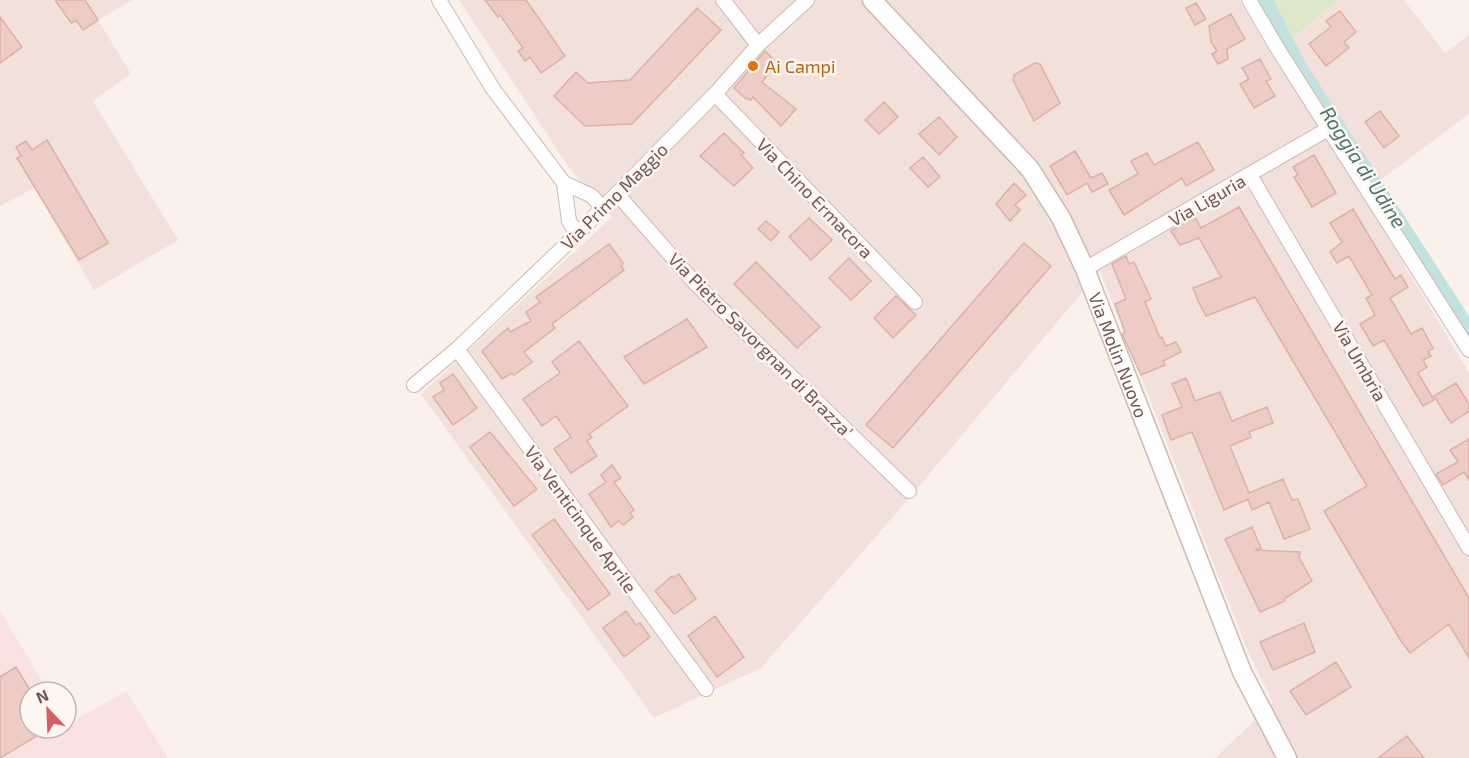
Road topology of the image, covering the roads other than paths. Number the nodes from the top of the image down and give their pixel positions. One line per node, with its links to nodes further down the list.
1 (439, 0): 10 (street)
2 (723, 0): 6 (street)
3 (807, 0): 6 (street, Via Primo Maggio)
4 (872, 0): 14 (main road, Via Molin Nuovo)
5 (1249, 0): 8 (street)
6 (758, 45): 7 (street, Via Primo Maggio)
7 (715, 94): 11 (street, Via Primo Maggio); 15 (street, Via Chino Ermacora)
8 (1328, 129): 9 (street, Via Liguria); 17 (street)
9 (1250, 175): 14 (street, Via Liguria); 20 (street, Via Umbria)
10 (564, 183): 12 (street); 13 (street)
11 (618, 195): 12 (street, Via Primo Maggio); 19 (street, Via Pietro Savorgnan di Brazza')
12 (603, 209): 13 (street, Via Primo Maggio)
13 (578, 234): 16 (street, Via Primo Maggio)
14 (1085, 269): 22 (main road, Via Molin Nuovo)
15 (915, 302)
16 (457, 349): 18 (street, Via Primo Maggio); 21 (street, Via Venticinque Aprile)
17 (1469, 350)
18 (414, 385)
19 (909, 491)
20 (1469, 548)
21 (706, 689)
22 (1287, 758)

